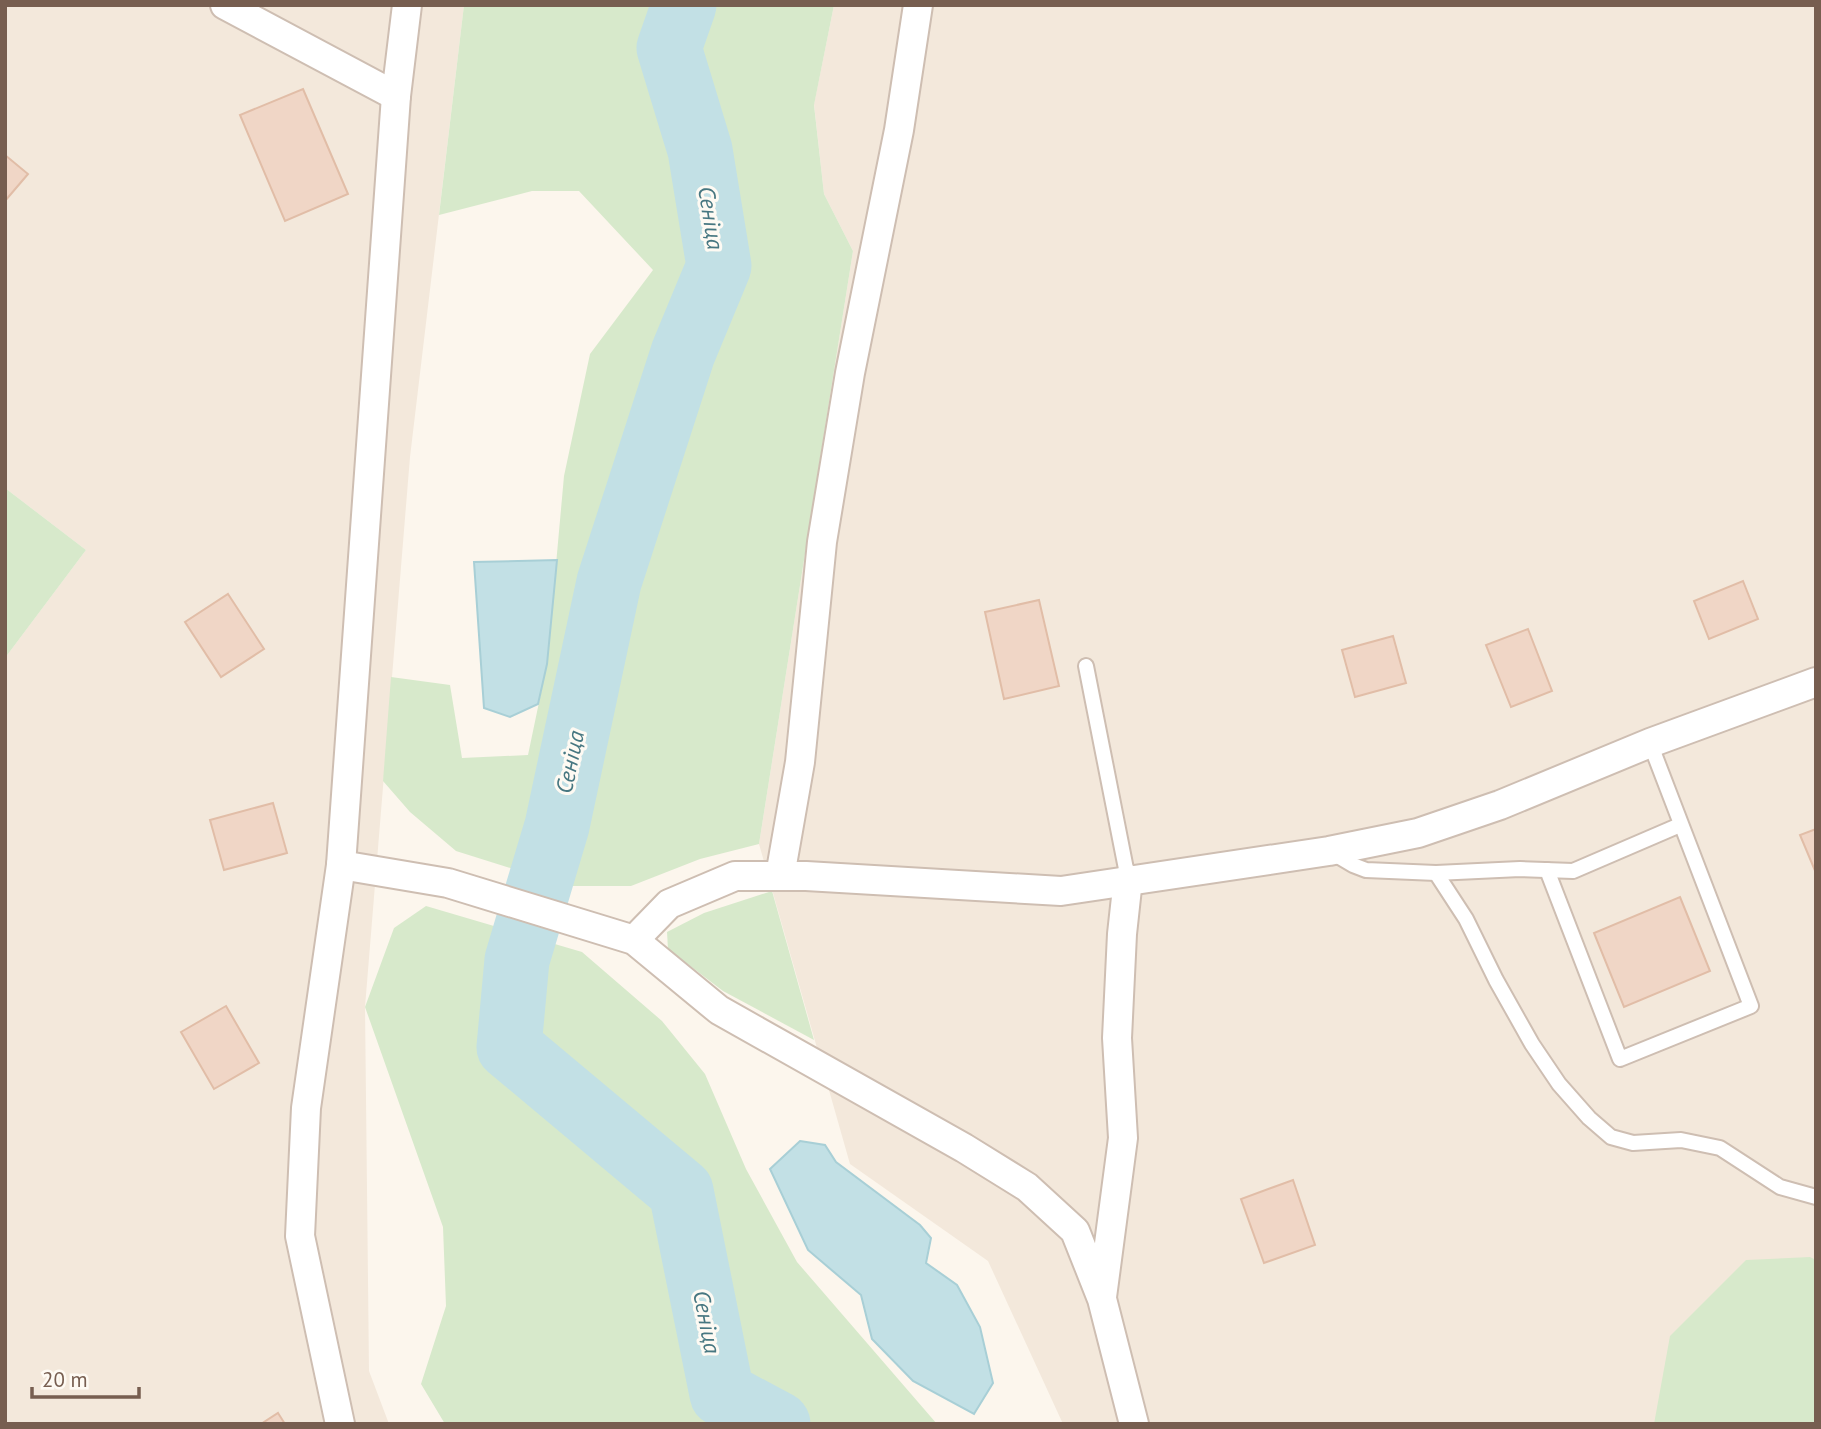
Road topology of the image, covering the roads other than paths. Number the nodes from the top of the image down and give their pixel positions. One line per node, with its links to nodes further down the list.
1 (225, 5): 4 (street)
2 (407, 5): 4 (street)
3 (918, 5): 13 (street)
4 (396, 96): 10 (street)
5 (1086, 666): 14 (lane)
6 (1816, 682): 7 (street)
7 (1650, 744): 8 (lane); 9 (street)
8 (1680, 825): 11 (lane); 11 (lane)
9 (1329, 851): 12 (lane); 14 (street)
10 (341, 865): 15 (street); 18 (street)
11 (1547, 870): 12 (lane)
12 (1436, 873): 16 (lane)
13 (780, 876): 14 (street); 15 (street)
14 (1128, 879): 17 (street)
15 (634, 940): 17 (street)
16 (1816, 1197)
17 (1102, 1300): 19 (street)
18 (340, 1424)
19 (1134, 1424)

